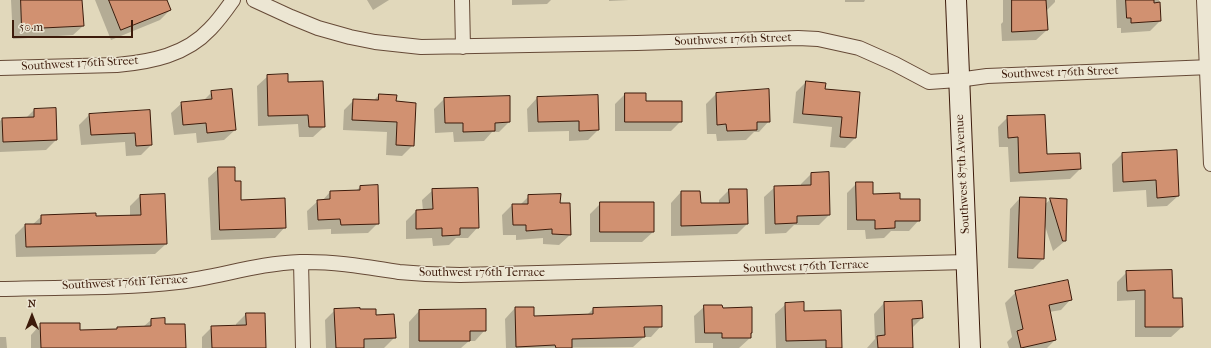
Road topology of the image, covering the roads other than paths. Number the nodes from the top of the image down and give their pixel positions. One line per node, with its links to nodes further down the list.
1 (233, 0): 7 (street, Southwest 176th Street)
2 (254, 0): 6 (street, Southwest 176th Street)
3 (462, 0): 6 (street)
4 (956, 0): 9 (street, Southwest 87th Avenue)
5 (1204, 0): 8 (street)
6 (463, 47): 9 (street, Southwest 176th Street)
7 (0, 68)
8 (1209, 68): 9 (street, Southwest 176th Street); 10 (street)
9 (958, 80): 12 (street, Southwest 87th Avenue)
10 (1211, 164)
11 (301, 262): 12 (street, Southwest 176th Terrace); 13 (street, Southwest 176th Terrace); 14 (street)
12 (967, 262): 15 (street, Southwest 87th Avenue)
13 (0, 289)
14 (303, 348)
15 (970, 348)

